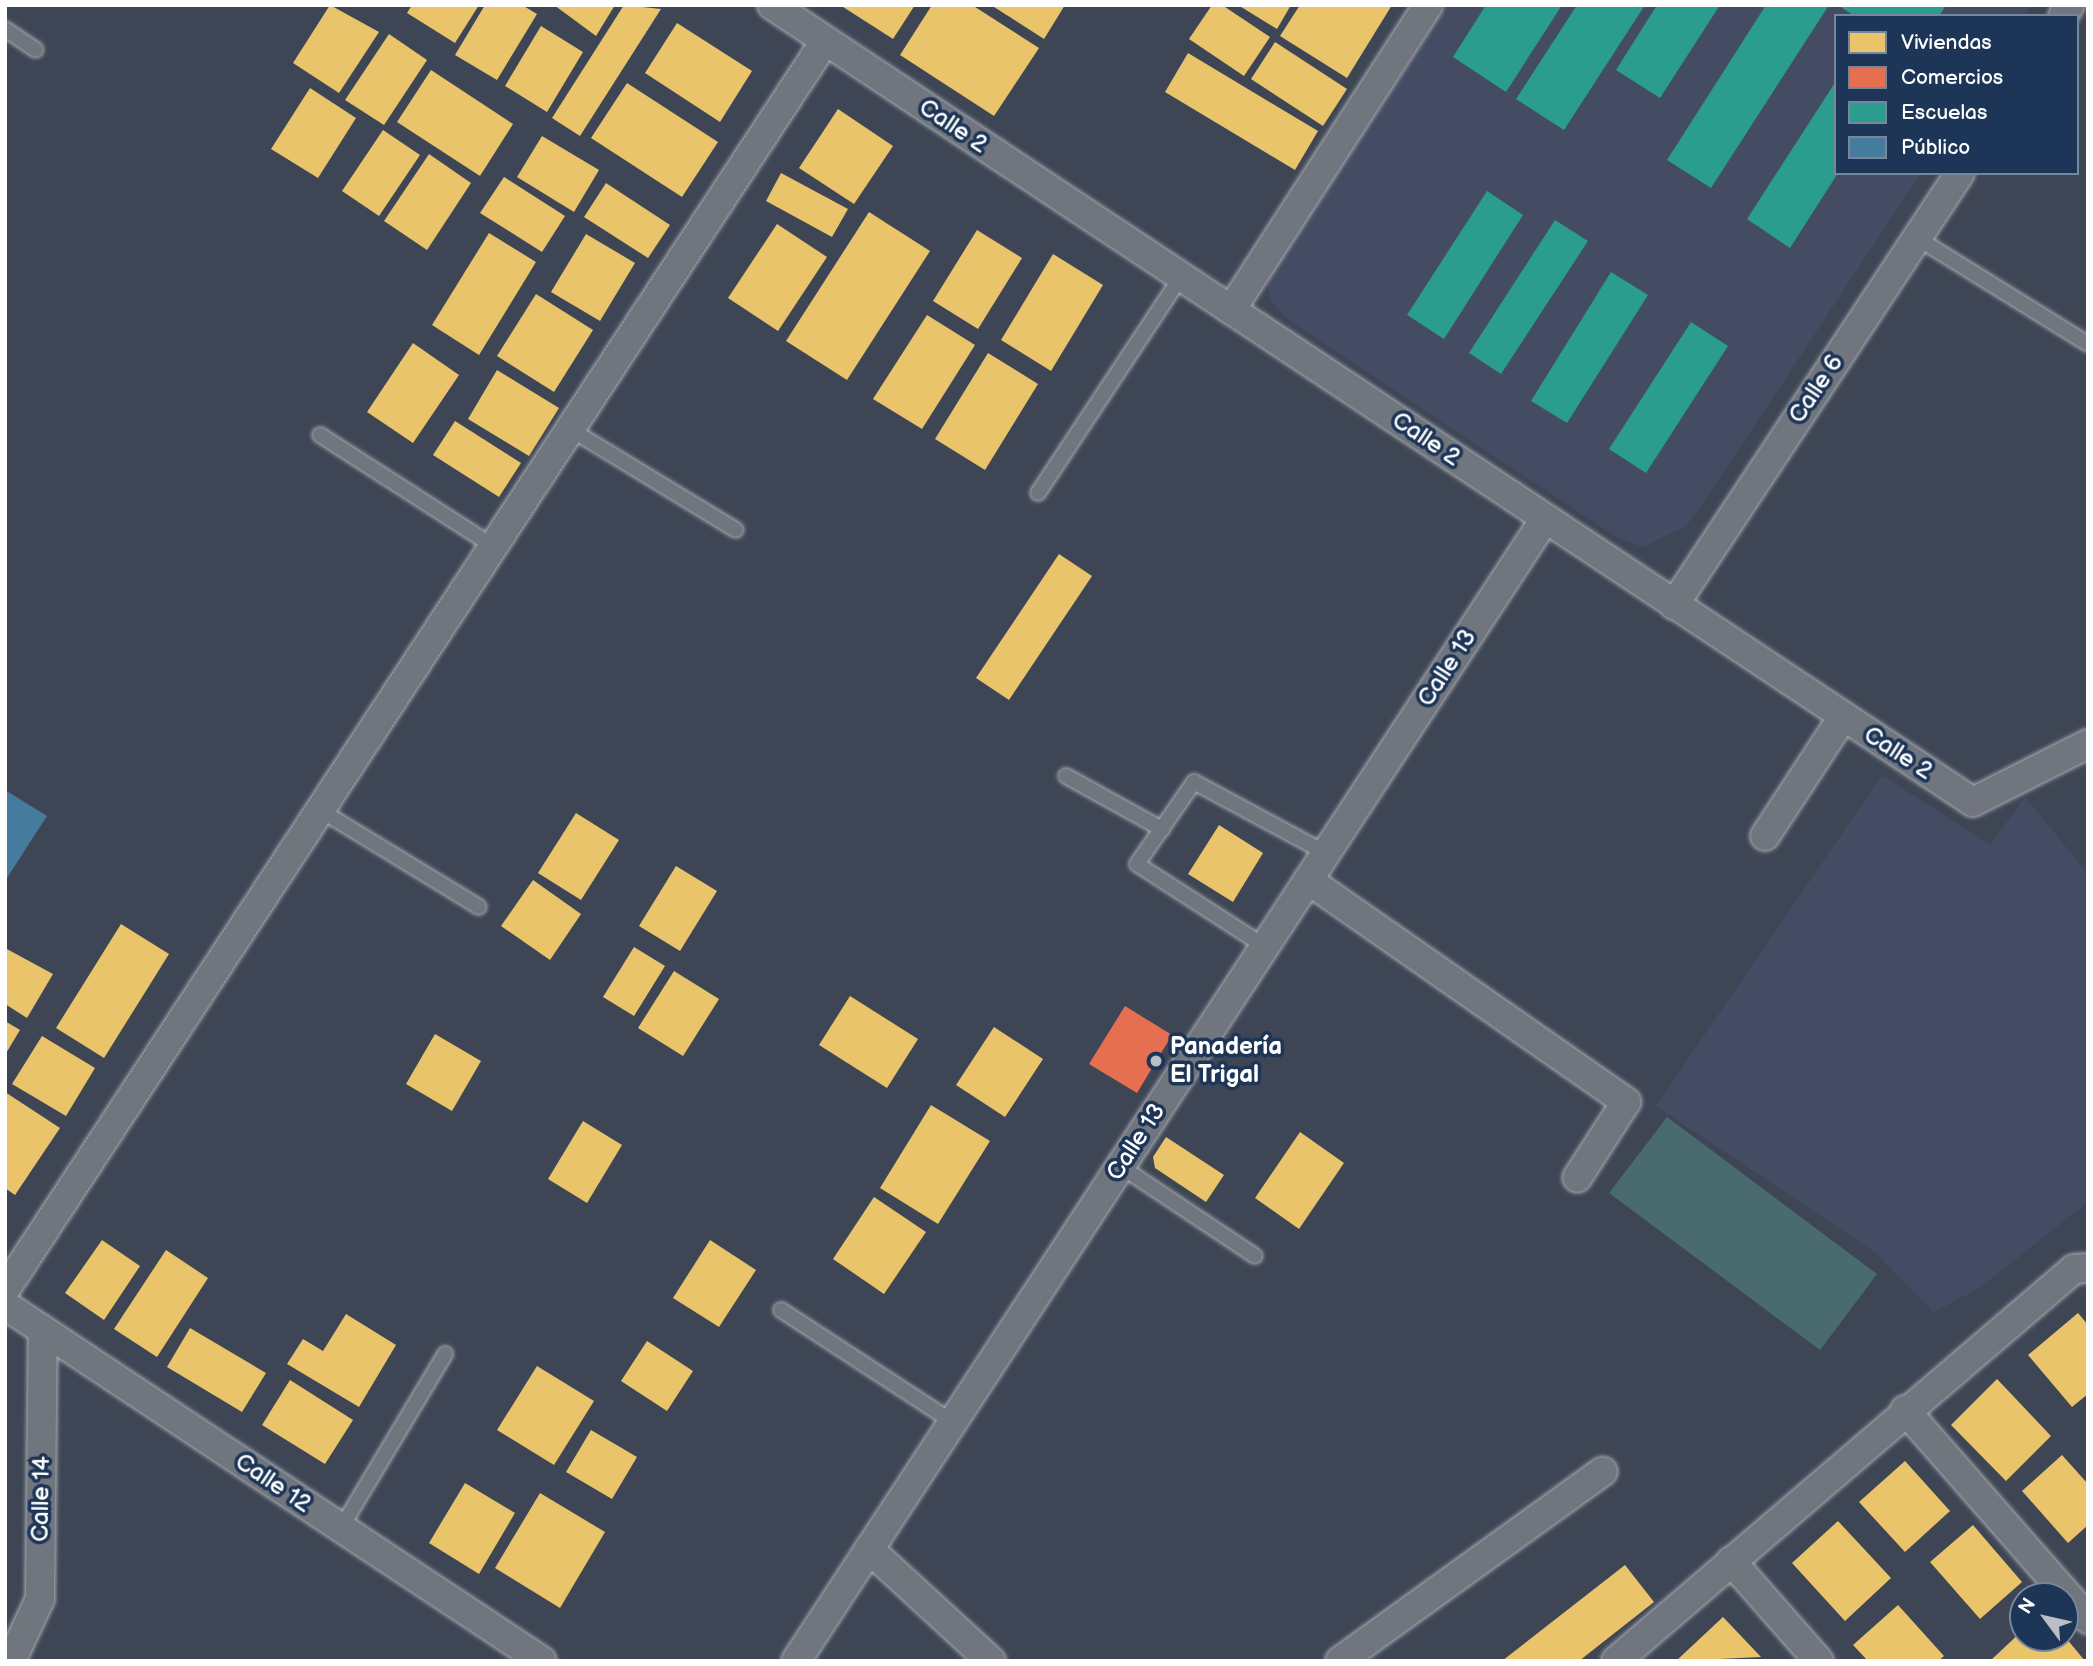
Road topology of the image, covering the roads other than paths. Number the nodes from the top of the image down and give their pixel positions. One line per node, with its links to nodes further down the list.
1 (772, 5): 4 (street, Calle 2)
2 (1427, 5): 9 (street)
3 (5, 29): 5 (lane)
4 (825, 41): 8 (street, Calle 2); 11 (street)
5 (36, 50)
6 (1959, 175): 7 (street, Calle 6)
7 (1917, 238): 10 (lane); 17 (street, Calle 6)
8 (1181, 277): 9 (street, Calle 2); 13 (lane)
9 (1231, 310): 14 (street, Calle 2)
10 (2088, 344)
11 (570, 429): 15 (lane); 16 (street)
12 (320, 435): 16 (lane)
13 (1038, 493)
14 (1545, 519): 17 (street, Calle 2); 24 (street, Calle 13)
15 (736, 530)
16 (494, 546): 21 (street)
17 (1674, 605): 18 (street, Calle 2)
18 (1843, 717): 19 (street, Calle 2); 23 (street)
19 (2088, 744)
20 (1066, 776): 22 (lane)
21 (320, 810): 26 (lane); 32 (street)
22 (1161, 829): 24 (lane); 27 (lane)
23 (1765, 836)
24 (1326, 853): 25 (street, Calle 13)
25 (1308, 880): 27 (street, Calle 13); 29 (street)
26 (479, 908)
27 (1264, 946): 28 (street, Calle 13)
28 (1120, 1166): 30 (lane); 38 (street, Calle 13)
29 (1577, 1178)
30 (1255, 1256)
31 (2083, 1274): 37 (street)
32 (5, 1290)
33 (5, 1305): 35 (street, Calle 12)
34 (781, 1310): 38 (lane)
35 (43, 1330): 40 (street, Calle 12); 44 (street, Calle 14)
36 (445, 1354): 40 (lane)
37 (1905, 1410): 42 (street); 43 (street)
38 (953, 1422): 41 (street, Calle 13)
39 (1603, 1471): 48 (street)
40 (341, 1528): 45 (street, Calle 12)
41 (869, 1549): 46 (street, Calle 13); 47 (street)
42 (1731, 1561): 49 (street); 50 (street)
43 (2088, 1619)
44 (11, 1661)
45 (542, 1661)
46 (796, 1661)
47 (991, 1661)
48 (1339, 1661)
49 (1616, 1661)
50 (1819, 1661)

